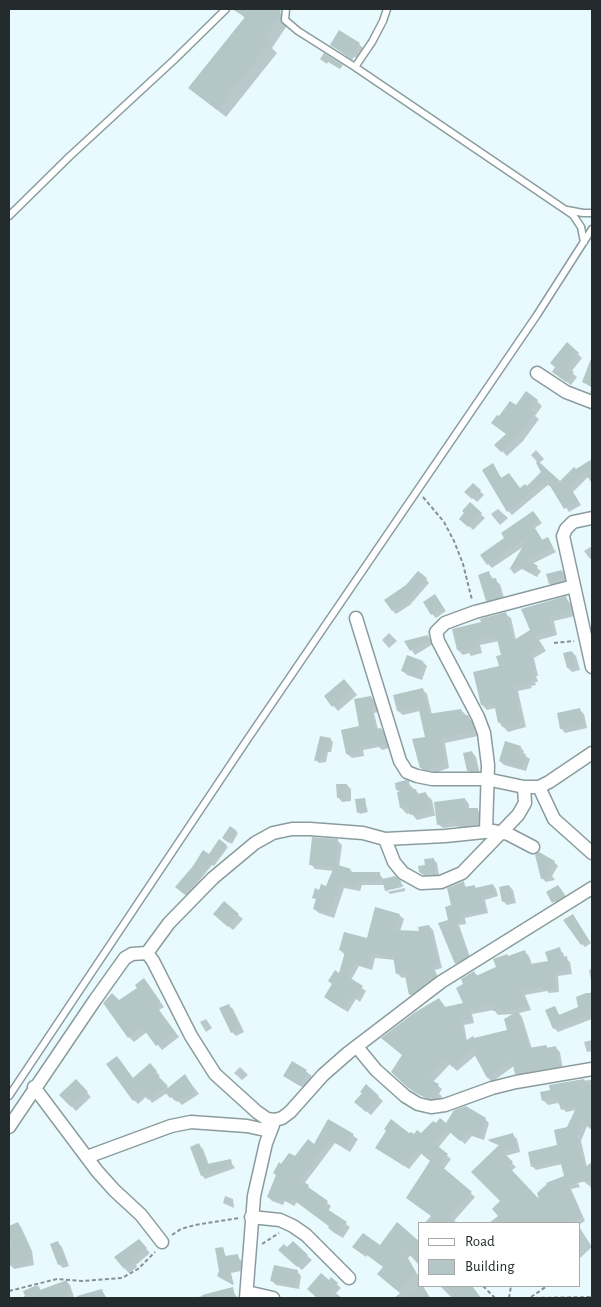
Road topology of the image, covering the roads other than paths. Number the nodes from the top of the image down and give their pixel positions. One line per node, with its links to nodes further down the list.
1 (226, 9): 7 (lane)
2 (286, 9): 4 (lane)
3 (387, 9): 4 (lane)
4 (355, 67): 5 (lane)
5 (564, 208): 6 (lane); 9 (lane)
6 (592, 213)
7 (9, 216)
8 (592, 229): 9 (lane)
9 (584, 242): 30 (lane)
10 (537, 373): 11 (street)
11 (592, 402)
12 (592, 518): 13 (street)
13 (574, 586): 15 (street); 17 (street)
14 (356, 618): 17 (street)
15 (592, 667)
16 (592, 753): 19 (street)
17 (486, 779): 18 (street); 20 (street)
18 (524, 787): 19 (street); 21 (street)
19 (540, 787): 24 (street)
20 (486, 831): 21 (street); 22 (street)
21 (501, 832): 22 (street); 23 (street)
22 (385, 839): 26 (street)
23 (533, 847)
24 (592, 854)
25 (592, 888): 27 (street)
26 (147, 953): 29 (street); 31 (street)
27 (357, 1047): 28 (street); 31 (street)
28 (592, 1070)
29 (34, 1088): 32 (street); 33 (street)
30 (9, 1096)
31 (272, 1126): 33 (street); 34 (street)
32 (9, 1127)
33 (87, 1157): 35 (street)
34 (251, 1217): 36 (street); 37 (street)
35 (162, 1242)
36 (348, 1278)
37 (247, 1295): 38 (street)
38 (273, 1298)

